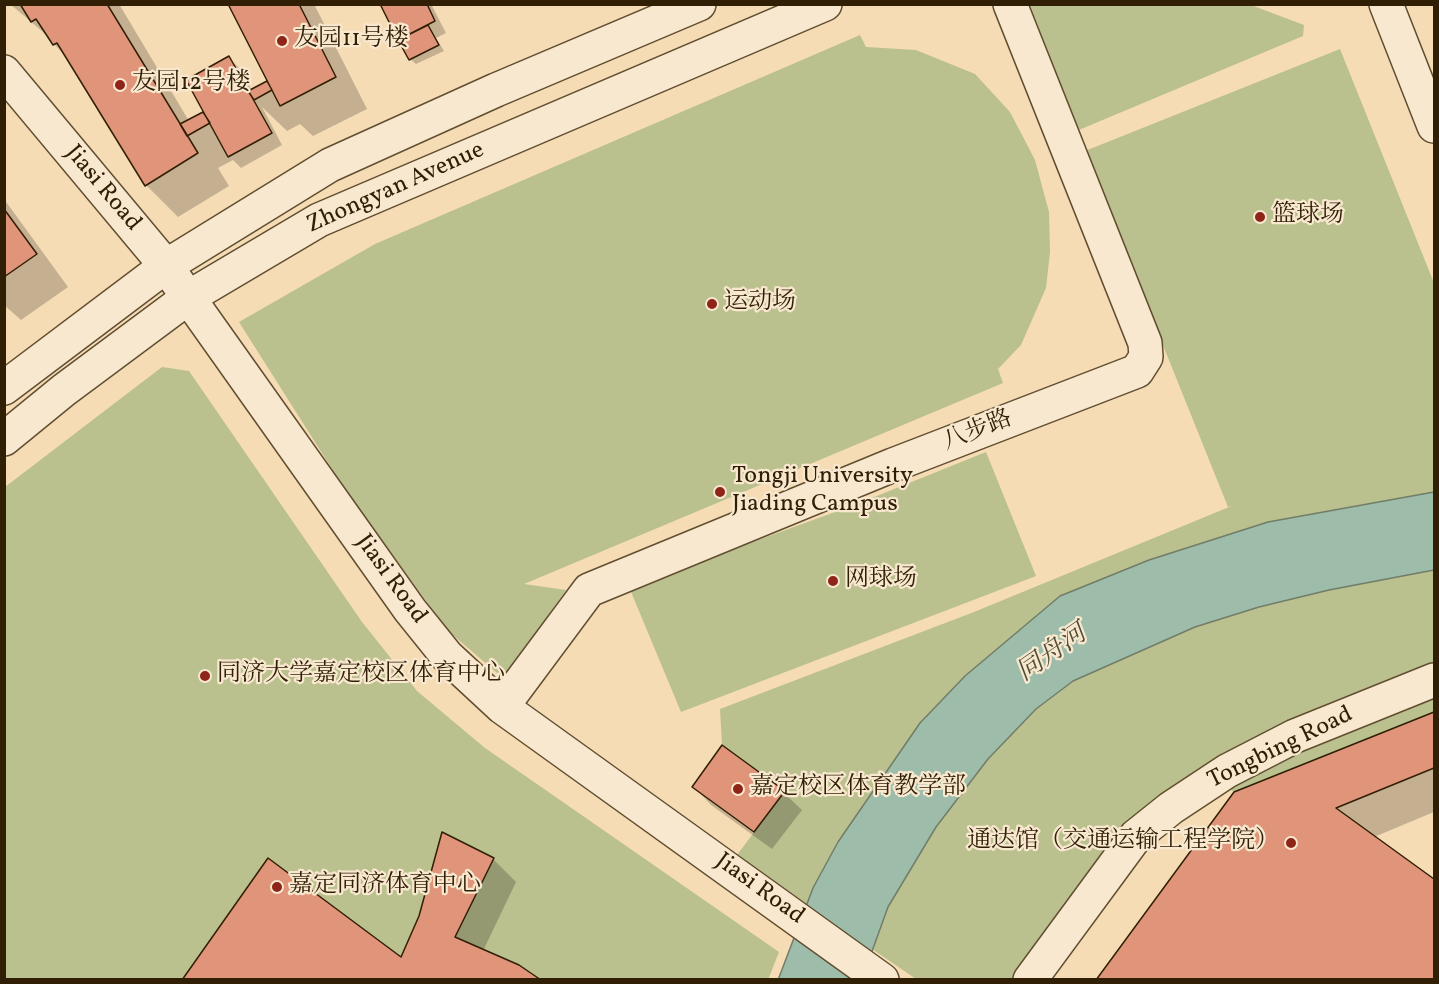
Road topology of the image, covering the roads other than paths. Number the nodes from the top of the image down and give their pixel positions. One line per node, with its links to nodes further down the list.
1 (699, 4): 7 (lane, Zhongyan Avenue)
2 (825, 4): 8 (lane, Zhongyan Avenue)
3 (1010, 4): 12 (lane, 八步路)
4 (1386, 4): 6 (lane)
5 (4, 72): 7 (lane, Jiasi Road)
6 (1434, 126)
7 (166, 266): 8 (lane, Jiasi Road); 9 (lane, Zhongyan Avenue)
8 (189, 297): 10 (lane, Zhongyan Avenue); 12 (lane, Jiasi Road)
9 (4, 388)
10 (4, 439)
11 (1434, 680): 14 (lane, Tongbing Road)
12 (502, 707): 13 (lane, Jiasi Road)
13 (882, 980)
14 (1030, 980)

